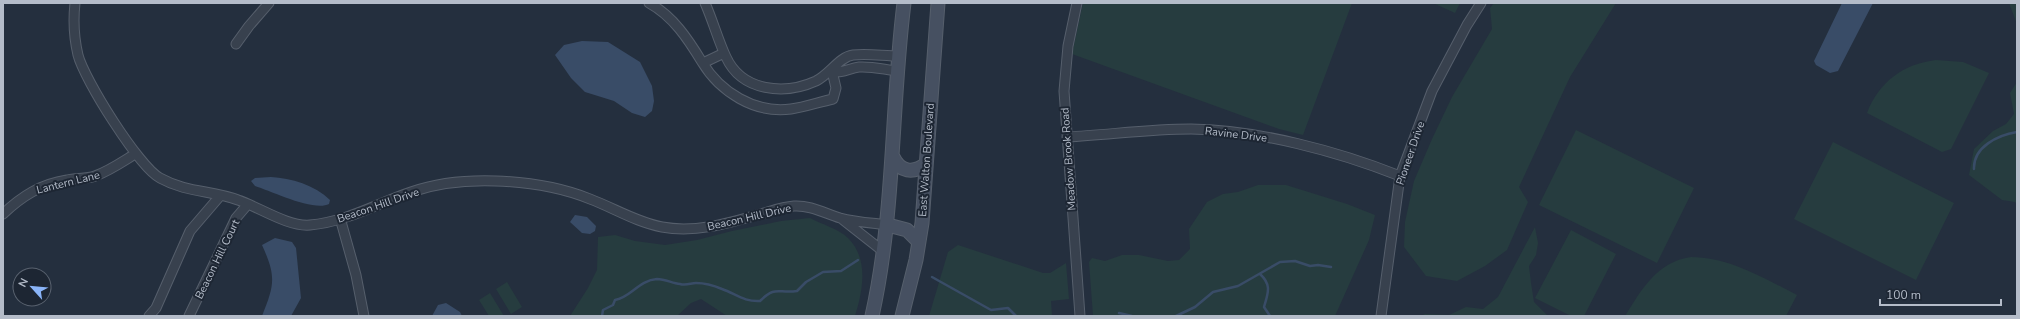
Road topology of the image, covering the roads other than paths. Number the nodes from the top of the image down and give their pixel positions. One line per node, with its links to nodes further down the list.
1 (75, 3): 18 (street, Beacon Hill Drive)
2 (269, 3): 9 (street)
3 (649, 3): 13 (street)
4 (705, 3): 10 (street)
5 (904, 3): 12 (main road)
6 (938, 3): 20 (main road, East Walton Boulevard)
7 (1077, 3): 17 (street, Meadow Brook Road)
8 (1480, 3): 21 (street, Pioneer Drive)
9 (236, 44)
10 (724, 53): 13 (street); 15 (street)
11 (864, 55): 12 (street); 14 (street); 15 (street)
12 (899, 56): 16 (main road)
13 (703, 63): 15 (street)
14 (864, 68): 15 (street); 16 (street)
15 (832, 71)
16 (898, 71): 19 (main road)
17 (1067, 137): 21 (street, Ravine Drive); 35 (street, Meadow Brook Road)
18 (135, 154): 22 (street, Beacon Hill Drive); 24 (street, Lantern Lane)
19 (893, 157): 20 (main road); 27 (main road)
20 (926, 164): 28 (main road, East Walton Boulevard)
21 (1400, 176): 36 (street, Pioneer Drive)
22 (220, 196): 23 (street, Beacon Hill Drive); 30 (street)
23 (248, 204): 25 (street, Beacon Hill Drive); 31 (street, Beacon Hill Court)
24 (3, 214)
25 (340, 218): 26 (street, Beacon Hill Drive); 32 (street)
26 (842, 219): 27 (street, Beacon Hill Drive); 29 (street, Beacon Hill Drive)
27 (888, 226): 28 (main road); 29 (main road)
28 (919, 242): 34 (main road, East Walton Boulevard)
29 (884, 252): 33 (main road)
30 (149, 316)
31 (188, 316)
32 (364, 316)
33 (872, 316)
34 (902, 316)
35 (1080, 316)
36 (1381, 316)

